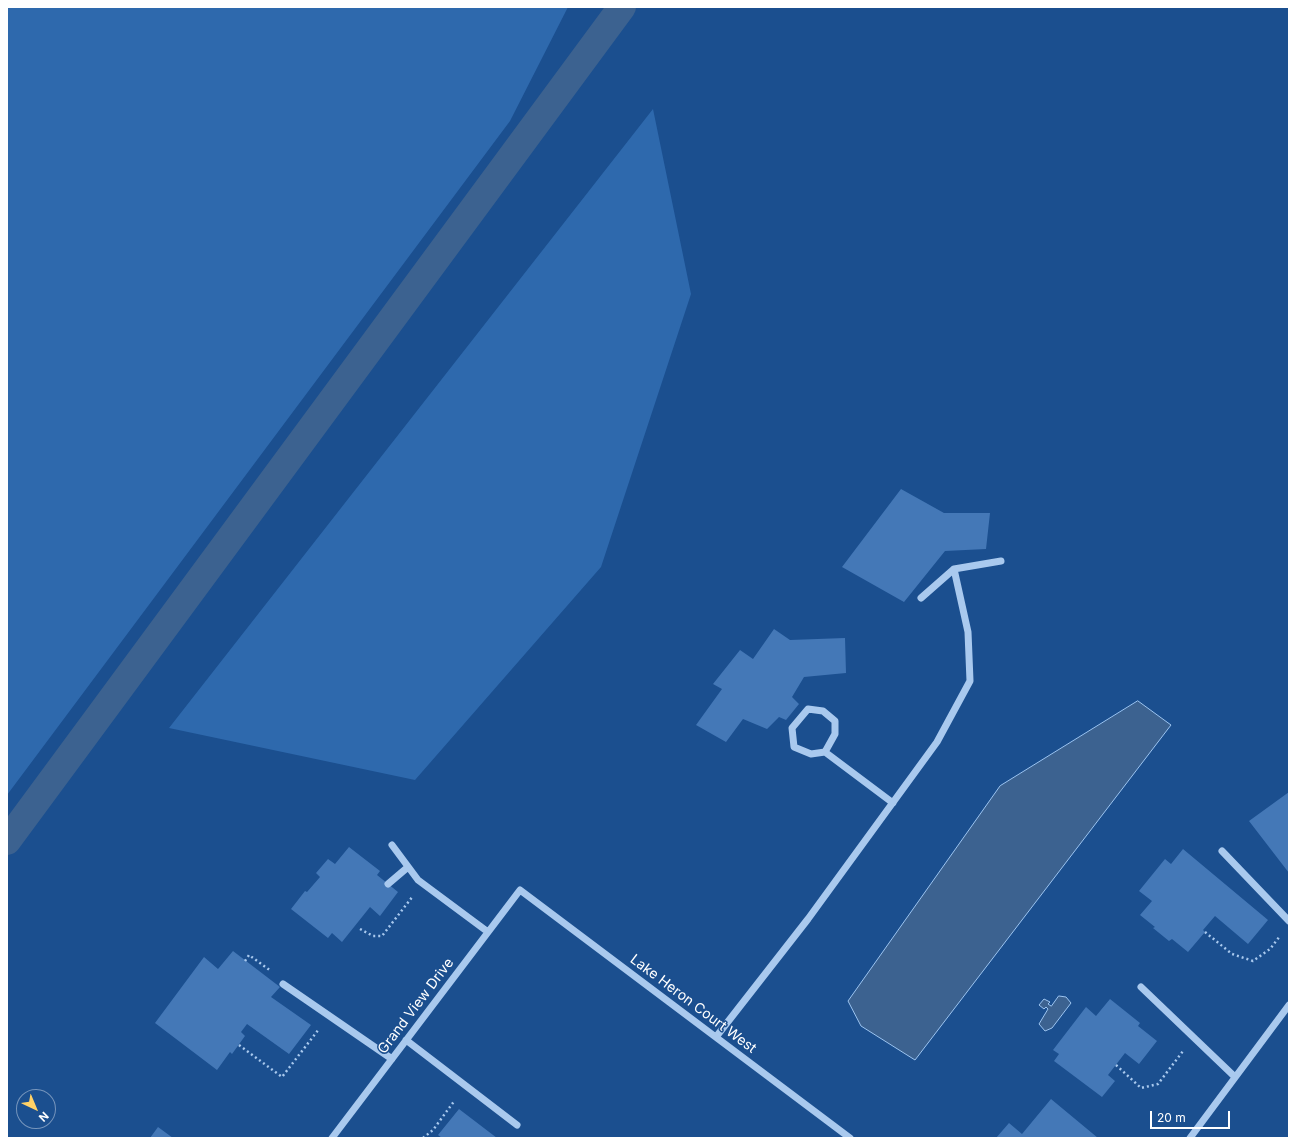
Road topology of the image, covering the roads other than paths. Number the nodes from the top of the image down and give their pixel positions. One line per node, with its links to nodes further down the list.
1 (1001, 561): 2 (street)
2 (954, 569): 3 (street); 5 (street)
3 (921, 598)
4 (825, 752): 4 (street); 5 (street)
5 (893, 803): 16 (street)
6 (392, 845): 8 (street)
7 (1222, 851): 11 (street)
8 (408, 867): 9 (street); 12 (street)
9 (388, 884)
10 (520, 890): 12 (street, Grand View Drive); 16 (street, Lake Heron Court West)
11 (1289, 921)
12 (488, 932): 17 (street, Grand View Drive)
13 (283, 984): 18 (street)
14 (1141, 987): 19 (street)
15 (1289, 1005): 19 (street)
16 (716, 1037): 22 (street, Lake Heron Court West)
17 (406, 1040): 18 (street, Grand View Drive); 20 (street)
18 (392, 1059): 21 (street, Grand View Drive)
19 (1235, 1077): 23 (street)
20 (517, 1125)
21 (332, 1138)
22 (850, 1138)
23 (1190, 1138)

